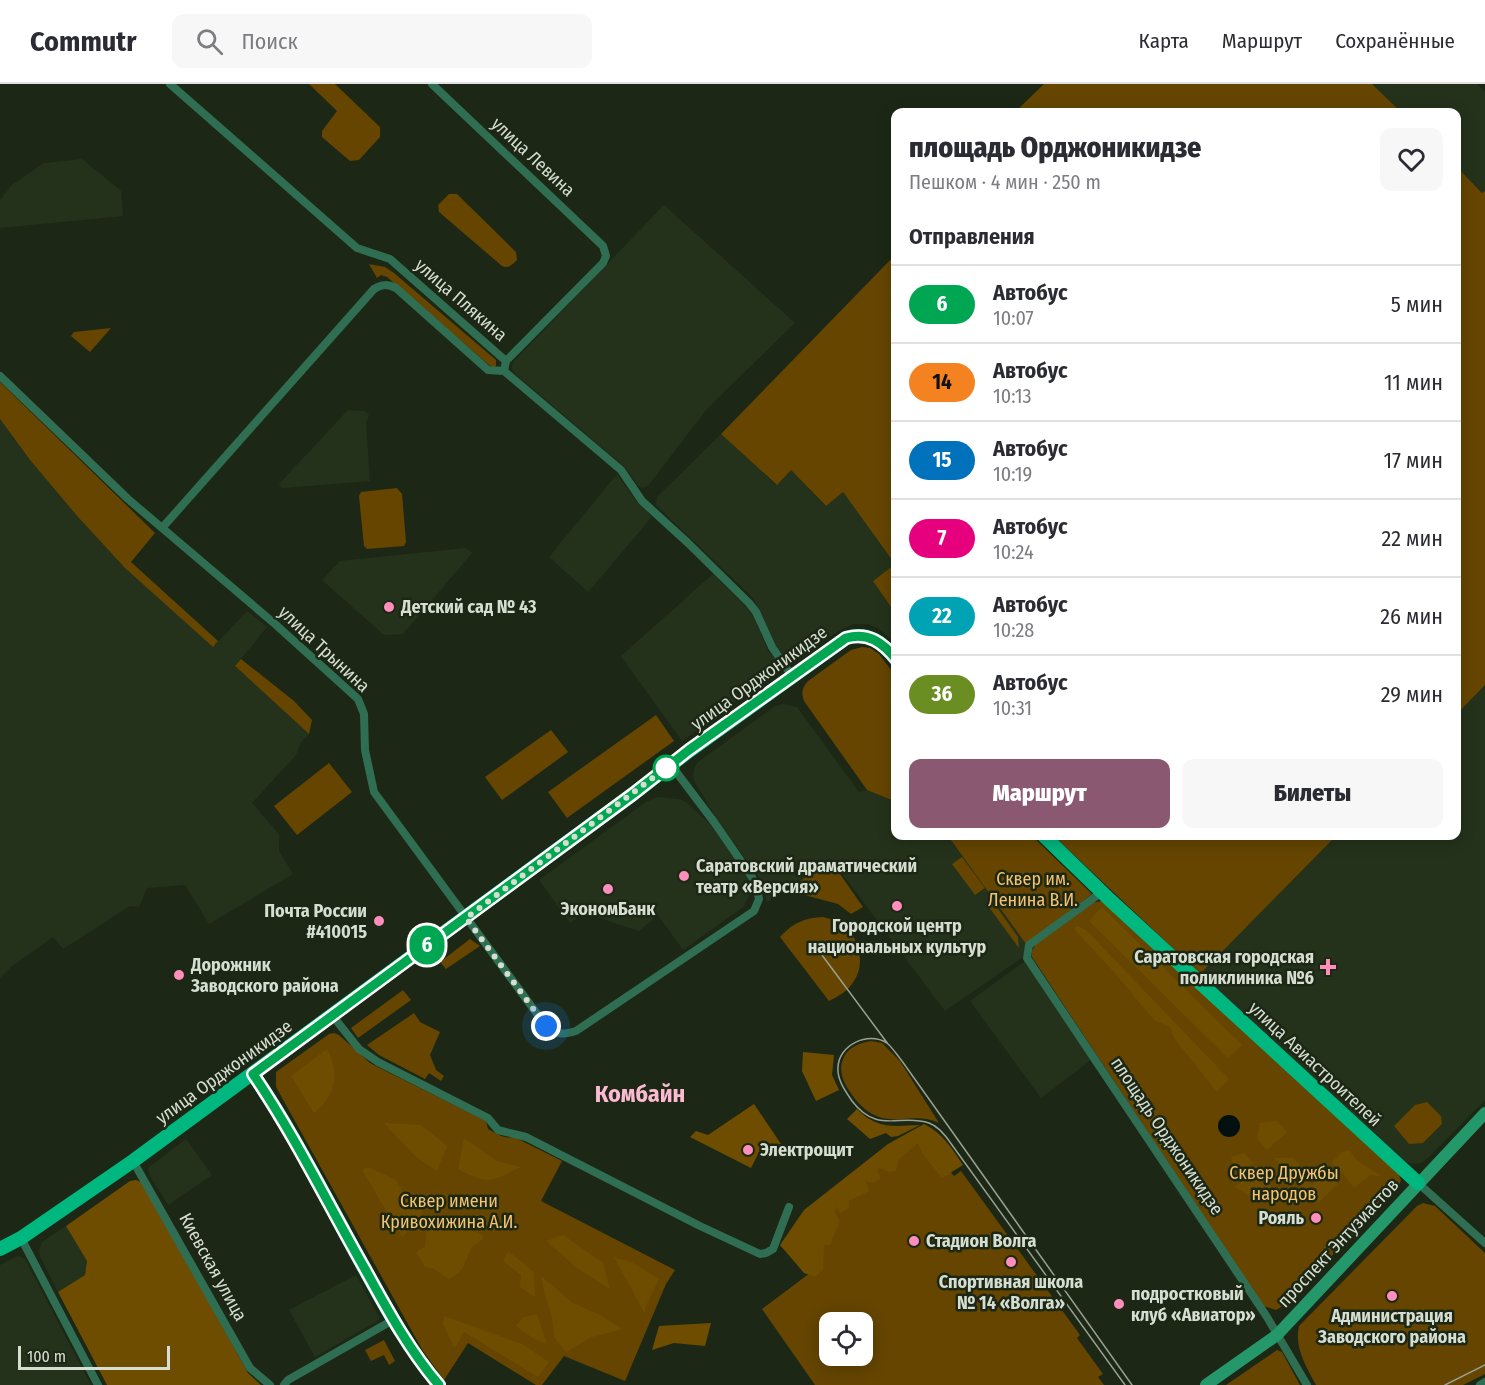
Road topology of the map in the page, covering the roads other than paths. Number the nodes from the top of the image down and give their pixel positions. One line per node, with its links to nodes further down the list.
1 (170, 84): 3 (street, улица Плякина)
2 (432, 84): 3 (street, улица Левина)
3 (506, 361): 4 (street, улица Плякина)
4 (504, 371): 6 (street); 8 (street, улица Плякина)
5 (0, 376): 6 (street, улица Трынина)
6 (162, 528): 12 (street, улица Трынина)
7 (891, 653): 8 (main road, улица Орджоникидзе)
8 (792, 676): 9 (main road, улица Орджоникидзе)
9 (671, 765): 12 (main road, улица Орджоникидзе); 12 (street)
10 (1048, 840): 11 (main road, улица Авиастроителей)
11 (1102, 892): 17 (main road, улица Авиастроителей); 23 (street, площадь Орджоникидзе)
12 (466, 918): 13 (main road, улица Орджоникидзе)
13 (332, 1015): 14 (main road, улица Орджоникидзе); 18 (street)
14 (253, 1074): 16 (main road, улица Орджоникидзе); 22 (main road)
15 (1485, 1113): 17 (main road, проспект Энтузиастов)
16 (134, 1161): 19 (main road, улица Орджоникидзе); 26 (street, Киевская улица)
17 (1418, 1183): 20 (street, улица Авиастроителей); 23 (main road, проспект Энтузиастов)
18 (789, 1208)
19 (21, 1238): 21 (main road, улица Орджоникидзе); 25 (street)
20 (1485, 1243)
21 (0, 1249)
22 (393, 1320): 27 (street); 28 (main road)
23 (1276, 1335): 29 (main road, проспект Энтузиастов); 30 (street, площадь Орджоникидзе)
24 (1485, 1382): 31 (street)
25 (98, 1385)
26 (270, 1385)
27 (284, 1385)
28 (439, 1385)
29 (1206, 1385)
30 (1307, 1385)
31 (1480, 1385)

